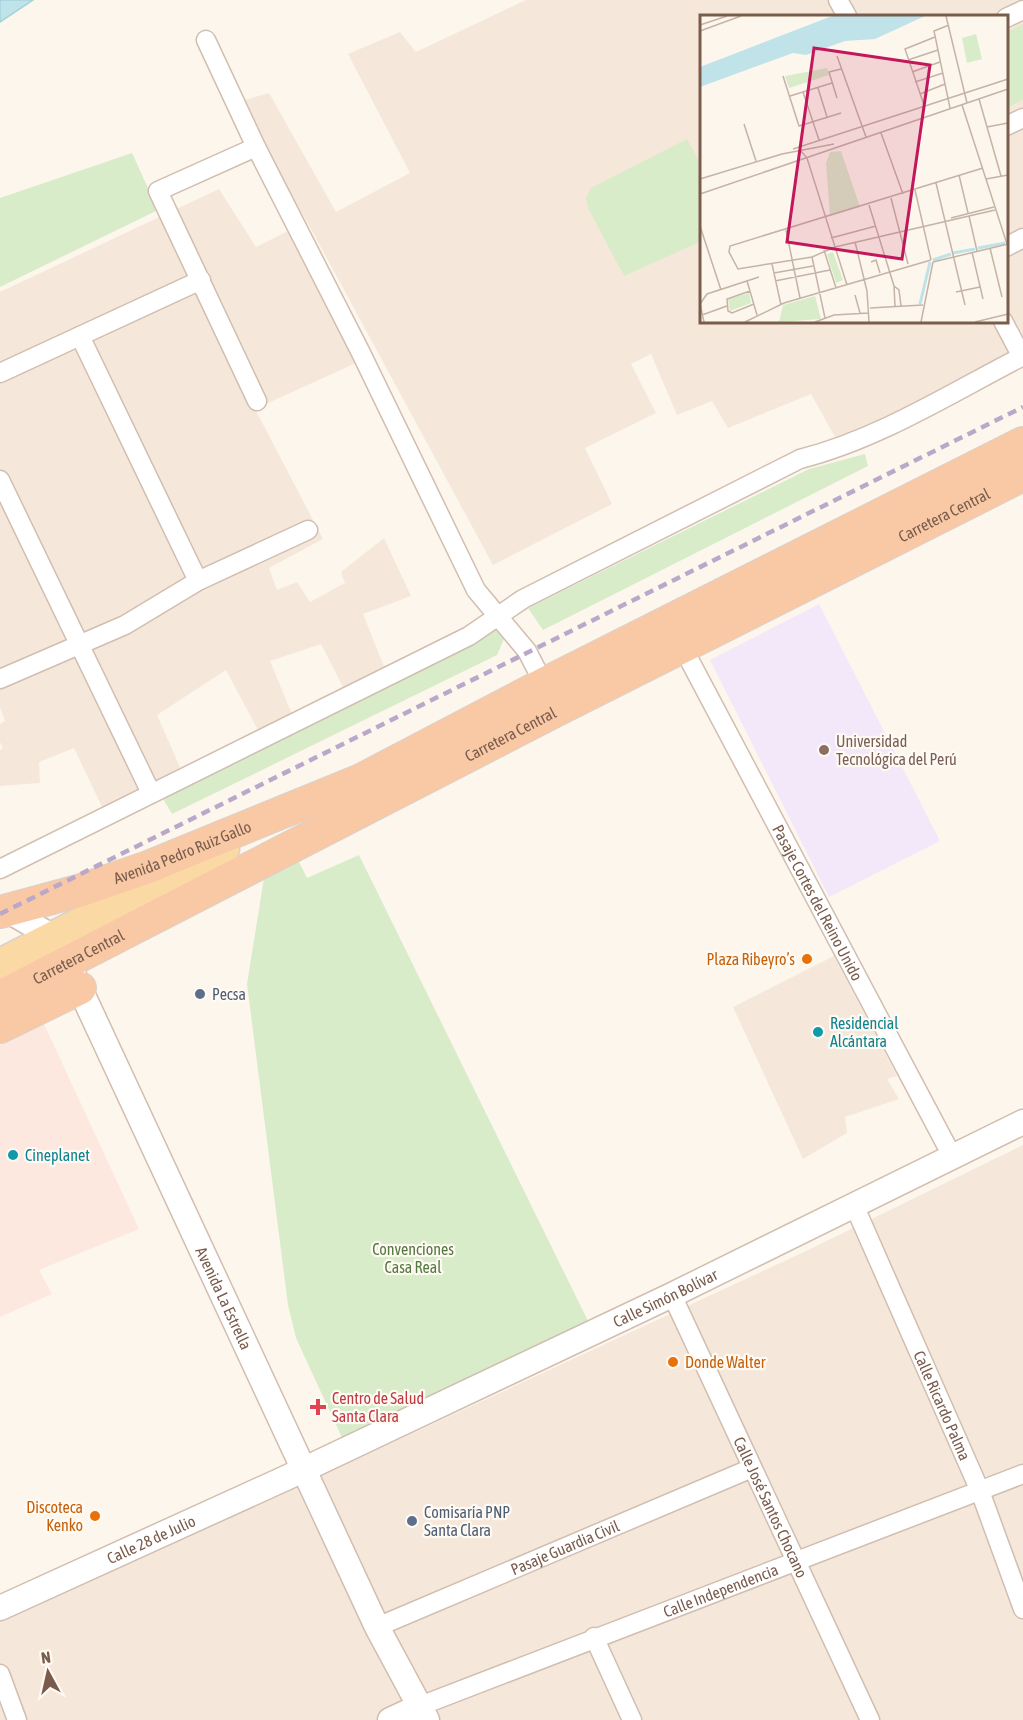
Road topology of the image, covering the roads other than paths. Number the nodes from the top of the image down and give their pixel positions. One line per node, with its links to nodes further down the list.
1 (838, 0): 3 (street)
2 (1023, 10): 4 (street)
3 (846, 15)
4 (1008, 17)
5 (206, 40): 8 (street)
6 (1023, 118): 7 (street)
7 (1008, 125)
8 (256, 147): 11 (street); 23 (street)
9 (1023, 238): 10 (street)
10 (1008, 246)
11 (201, 280): 13 (street); 16 (street)
12 (1004, 322): 14 (street)
13 (80, 336): 15 (street); 22 (street)
14 (1022, 357): 23 (street)
15 (0, 373)
16 (257, 401)
17 (1023, 443): 20 (highway, Carretera Central)
18 (1023, 476): 20 (highway, Carretera Central)
19 (0, 480): 24 (street)
20 (963, 489): 25 (highway, Carretera Central); 27 (highway, Carretera Central)
21 (308, 530): 22 (street)
22 (198, 581): 24 (street)
23 (499, 616): 27 (street); 29 (street)
24 (78, 646): 26 (street); 29 (street)
25 (683, 648): 27 (highway, Carretera Central); 37 (street, Pasaje Cortes del Reino Unido)
26 (0, 680)
27 (550, 697): 28 (highway, Carretera Central); 32 (highway, Carretera Central)
28 (361, 780): 31 (highway, Avenida Pedro Ruiz Gallo); 32 (main road, Carretera Central)
29 (151, 792): 30 (street)
30 (0, 869)
31 (3, 911): 32 (street)
32 (67, 962): 33 (main road, Carretera Central); 34 (highway, Carretera Central); 35 (highway); 40 (street, Avenida La Estrella)
33 (0, 964)
34 (0, 997)
35 (0, 1027)
36 (1023, 1122): 37 (street, Calle Simón Bolívar)
37 (952, 1156): 38 (street, Calle Simón Bolívar)
38 (854, 1205): 39 (street, Calle Simón Bolívar); 43 (street, Calle Ricardo Palma)
39 (672, 1294): 40 (street, Calle Simón Bolívar); 41 (street, Calle José Santos Chocano)
40 (303, 1468): 45 (street, Calle 28 de Julio); 47 (street, Avenida La Estrella)
41 (752, 1468): 44 (street, Calle José Santos Chocano); 47 (street, Pasaje Guardia Civil)
42 (1023, 1474): 43 (street, Calle Independencia)
43 (980, 1491): 44 (street, Calle Independencia); 46 (street, Calle Ricardo Palma)
44 (797, 1560): 48 (street, Calle Independencia); 54 (street, Calle José Santos Chocano)
45 (0, 1608)
46 (1023, 1609)
47 (376, 1627): 50 (street, Avenida La Estrella)
48 (594, 1637): 50 (street, Calle Independencia); 53 (street)
49 (0, 1674): 51 (street)
50 (423, 1713): 52 (street)
51 (17, 1720)
52 (390, 1720)
53 (632, 1720)
54 (870, 1720)

